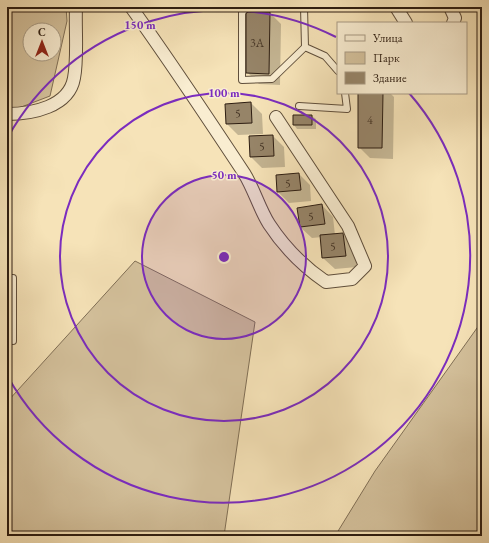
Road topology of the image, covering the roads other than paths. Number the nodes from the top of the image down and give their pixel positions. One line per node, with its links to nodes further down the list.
1 (76, 7): 13 (street)
2 (131, 7): 14 (street)
3 (246, 7): 9 (lane)
4 (304, 7): 9 (lane)
5 (396, 7): 7 (street)
6 (450, 7): 8 (street)
7 (405, 22)
8 (453, 22)
9 (305, 47): 10 (lane)
10 (337, 70)
11 (345, 94): 12 (lane)
12 (299, 106)
13 (7, 114)
14 (276, 117)
15 (7, 278): 16 (lane)
16 (13, 341)

